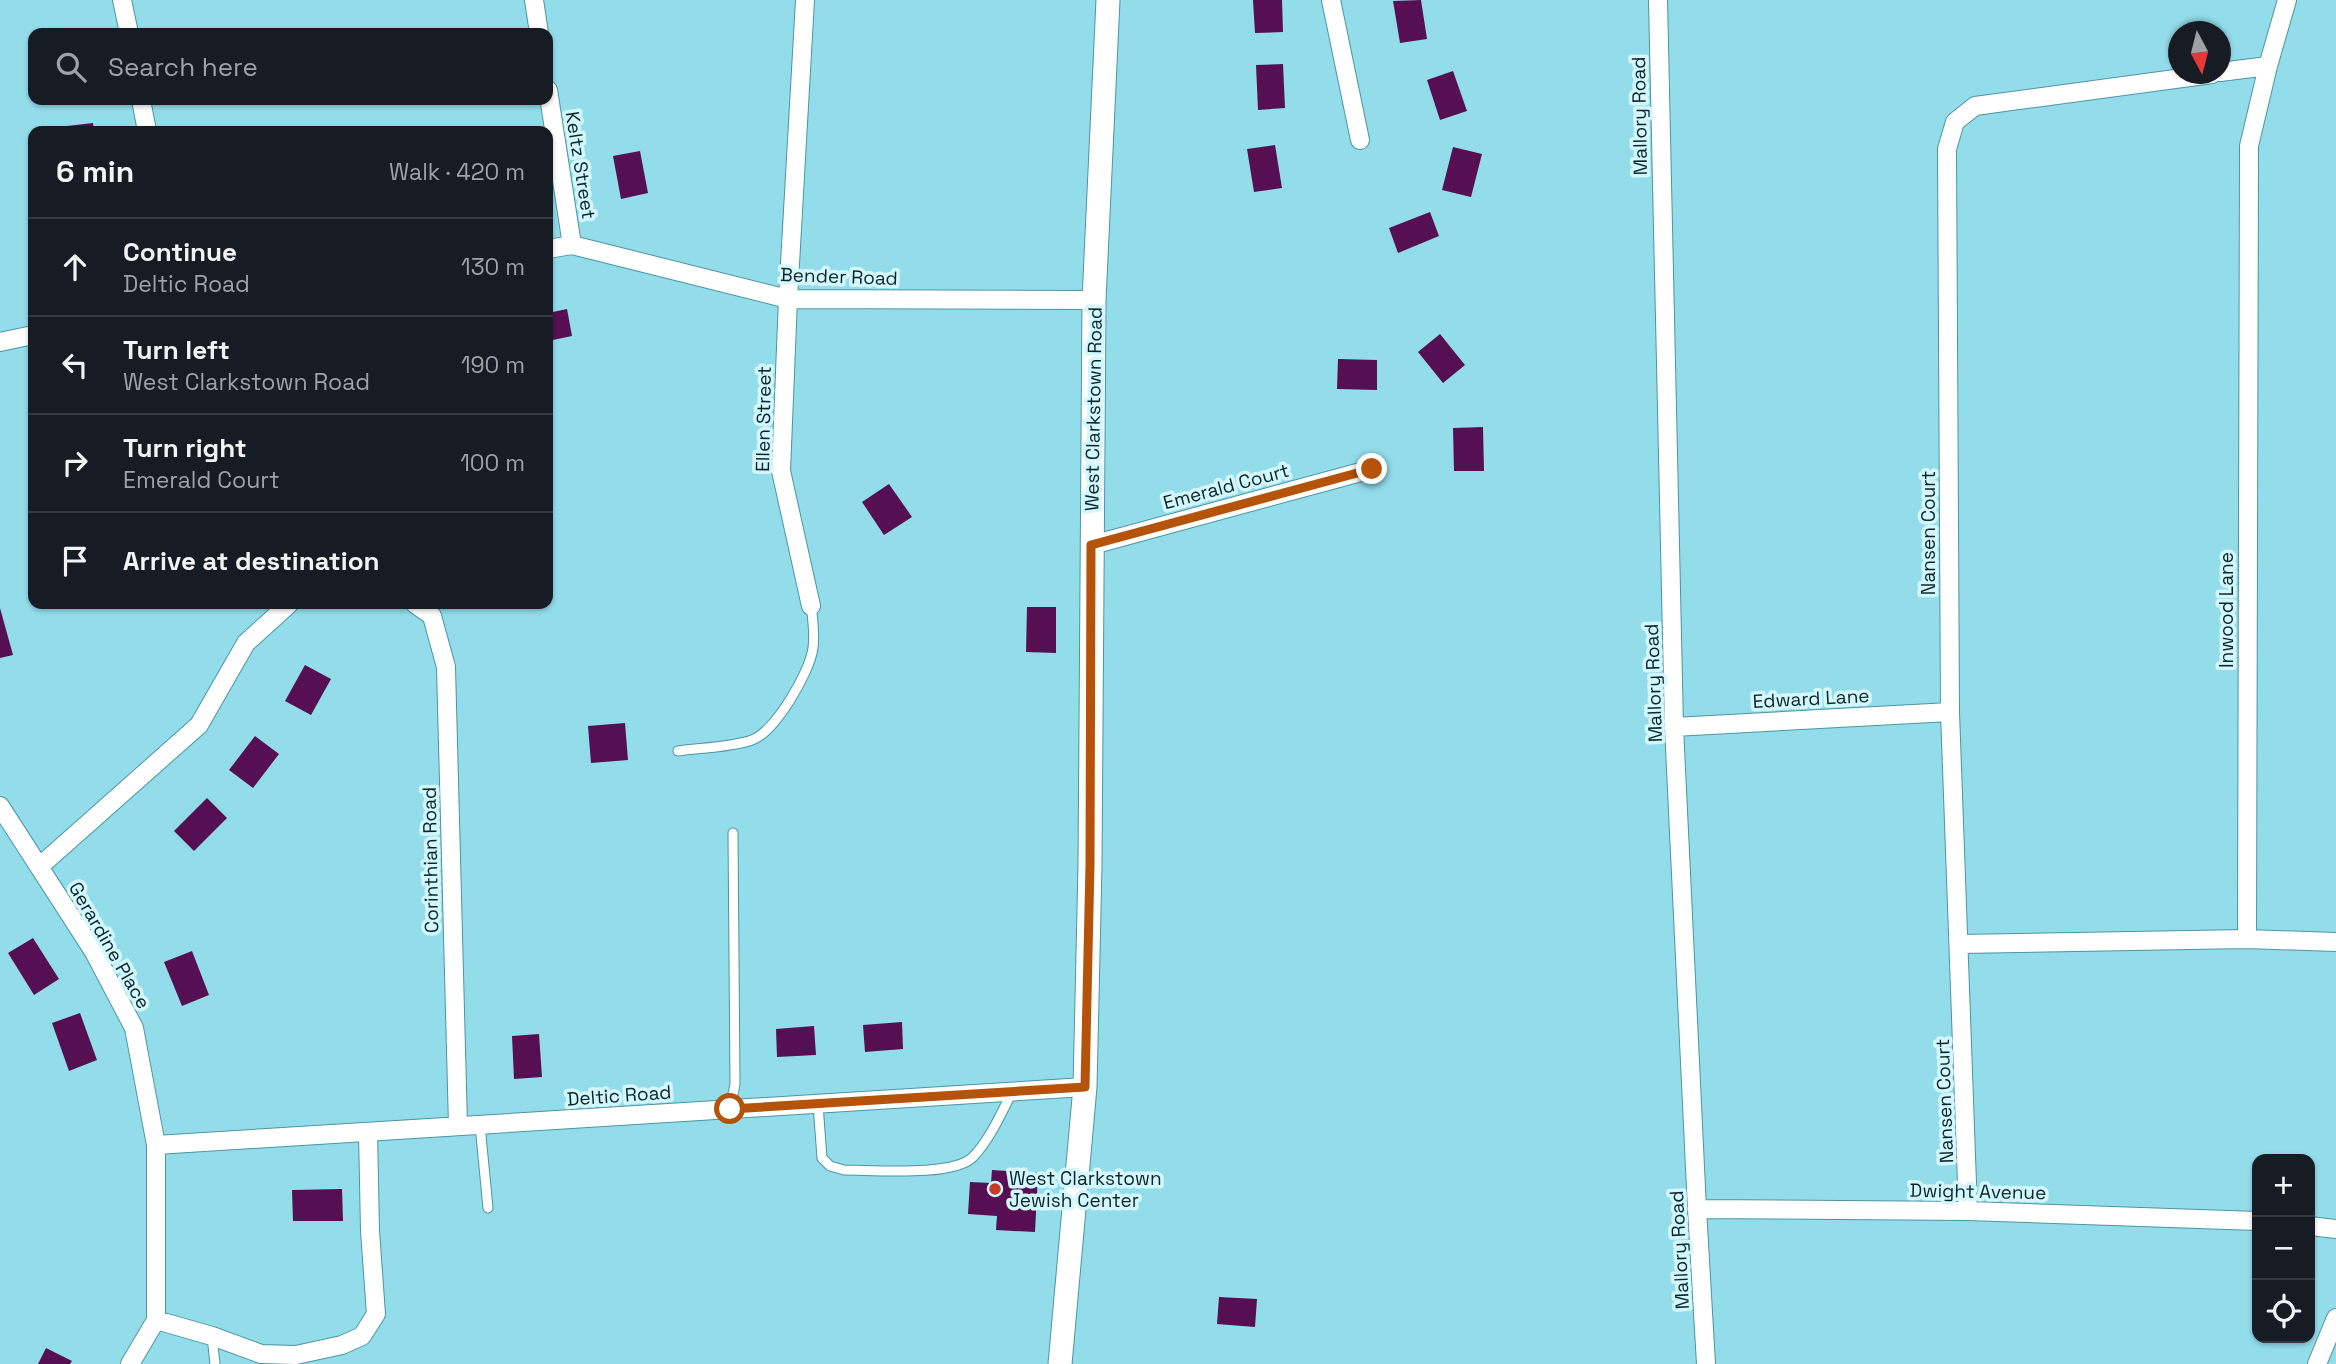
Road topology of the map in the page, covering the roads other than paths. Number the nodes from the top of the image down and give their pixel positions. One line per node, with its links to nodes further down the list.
1 (122, 0): 8 (street)
2 (534, 0): 9 (street)
3 (805, 0): 19 (street, Ellen Street)
4 (1108, 0): 20 (street, West Clarkstown Road)
5 (1331, 0): 16 (street)
6 (1658, 0): 29 (street, Mallory Road)
7 (2287, 0): 10 (street, Inwood Lane)
8 (128, 28)
9 (538, 28)
10 (2268, 66): 11 (street); 34 (street, Inwood Lane)
11 (2231, 71)
12 (2168, 80): 28 (street, Nansen Court)
13 (142, 105): 15 (street)
14 (550, 105): 17 (street, Keltz Street)
15 (146, 126)
16 (1360, 140)
17 (572, 245): 18 (street, Bender Road); 19 (street, Bender Road)
18 (553, 248)
19 (788, 299): 20 (street, Bender Road); 25 (street, Ellen Street)
20 (1094, 300): 24 (street, West Clarkstown Road)
21 (28, 336): 22 (street)
22 (0, 342)
23 (1372, 469): 24 (street, Emerald Court)
24 (1091, 545): 37 (street, West Clarkstown Road)
25 (811, 606): 30 (lane, Ellen Street)
26 (283, 609): 33 (street)
27 (422, 609): 42 (street, Corinthian Road)
28 (1950, 712): 29 (street, Edward Lane); 36 (street, Nansen Court)
29 (1674, 727): 46 (street, Mallory Road)
30 (678, 751)
31 (0, 806): 33 (street, Gerardine Place)
32 (733, 833): 40 (lane)
33 (39, 867): 44 (street, Gerardine Place)
34 (2247, 939): 35 (street); 36 (street)
35 (2336, 942)
36 (1960, 944): 47 (street, Nansen Court)
37 (1085, 1087): 38 (street, Deltic Road); 56 (street, West Clarkstown Road)
38 (1012, 1091): 39 (street, Deltic Road); 39 (lane)
39 (818, 1104): 40 (street, Deltic Road)
40 (730, 1109): 41 (street, Deltic Road)
41 (480, 1125): 42 (street, Deltic Road); 45 (lane)
42 (458, 1126): 43 (street, Deltic Road)
43 (368, 1132): 44 (street, Deltic Road); 53 (street)
44 (156, 1145): 52 (street, Gerardine Place)
45 (488, 1208)
46 (1697, 1209): 47 (street, Dwight Avenue); 57 (street, Mallory Road)
47 (1968, 1211): 48 (street, Dwight Avenue)
48 (2252, 1221)
49 (2315, 1227): 50 (street)
50 (2336, 1229)
51 (2336, 1318): 58 (street)
52 (156, 1320): 53 (street); 54 (street, Gerardine Place)
53 (212, 1336): 55 (lane)
54 (131, 1364)
55 (215, 1364)
56 (1060, 1364)
57 (1706, 1364)
58 (2317, 1364)

